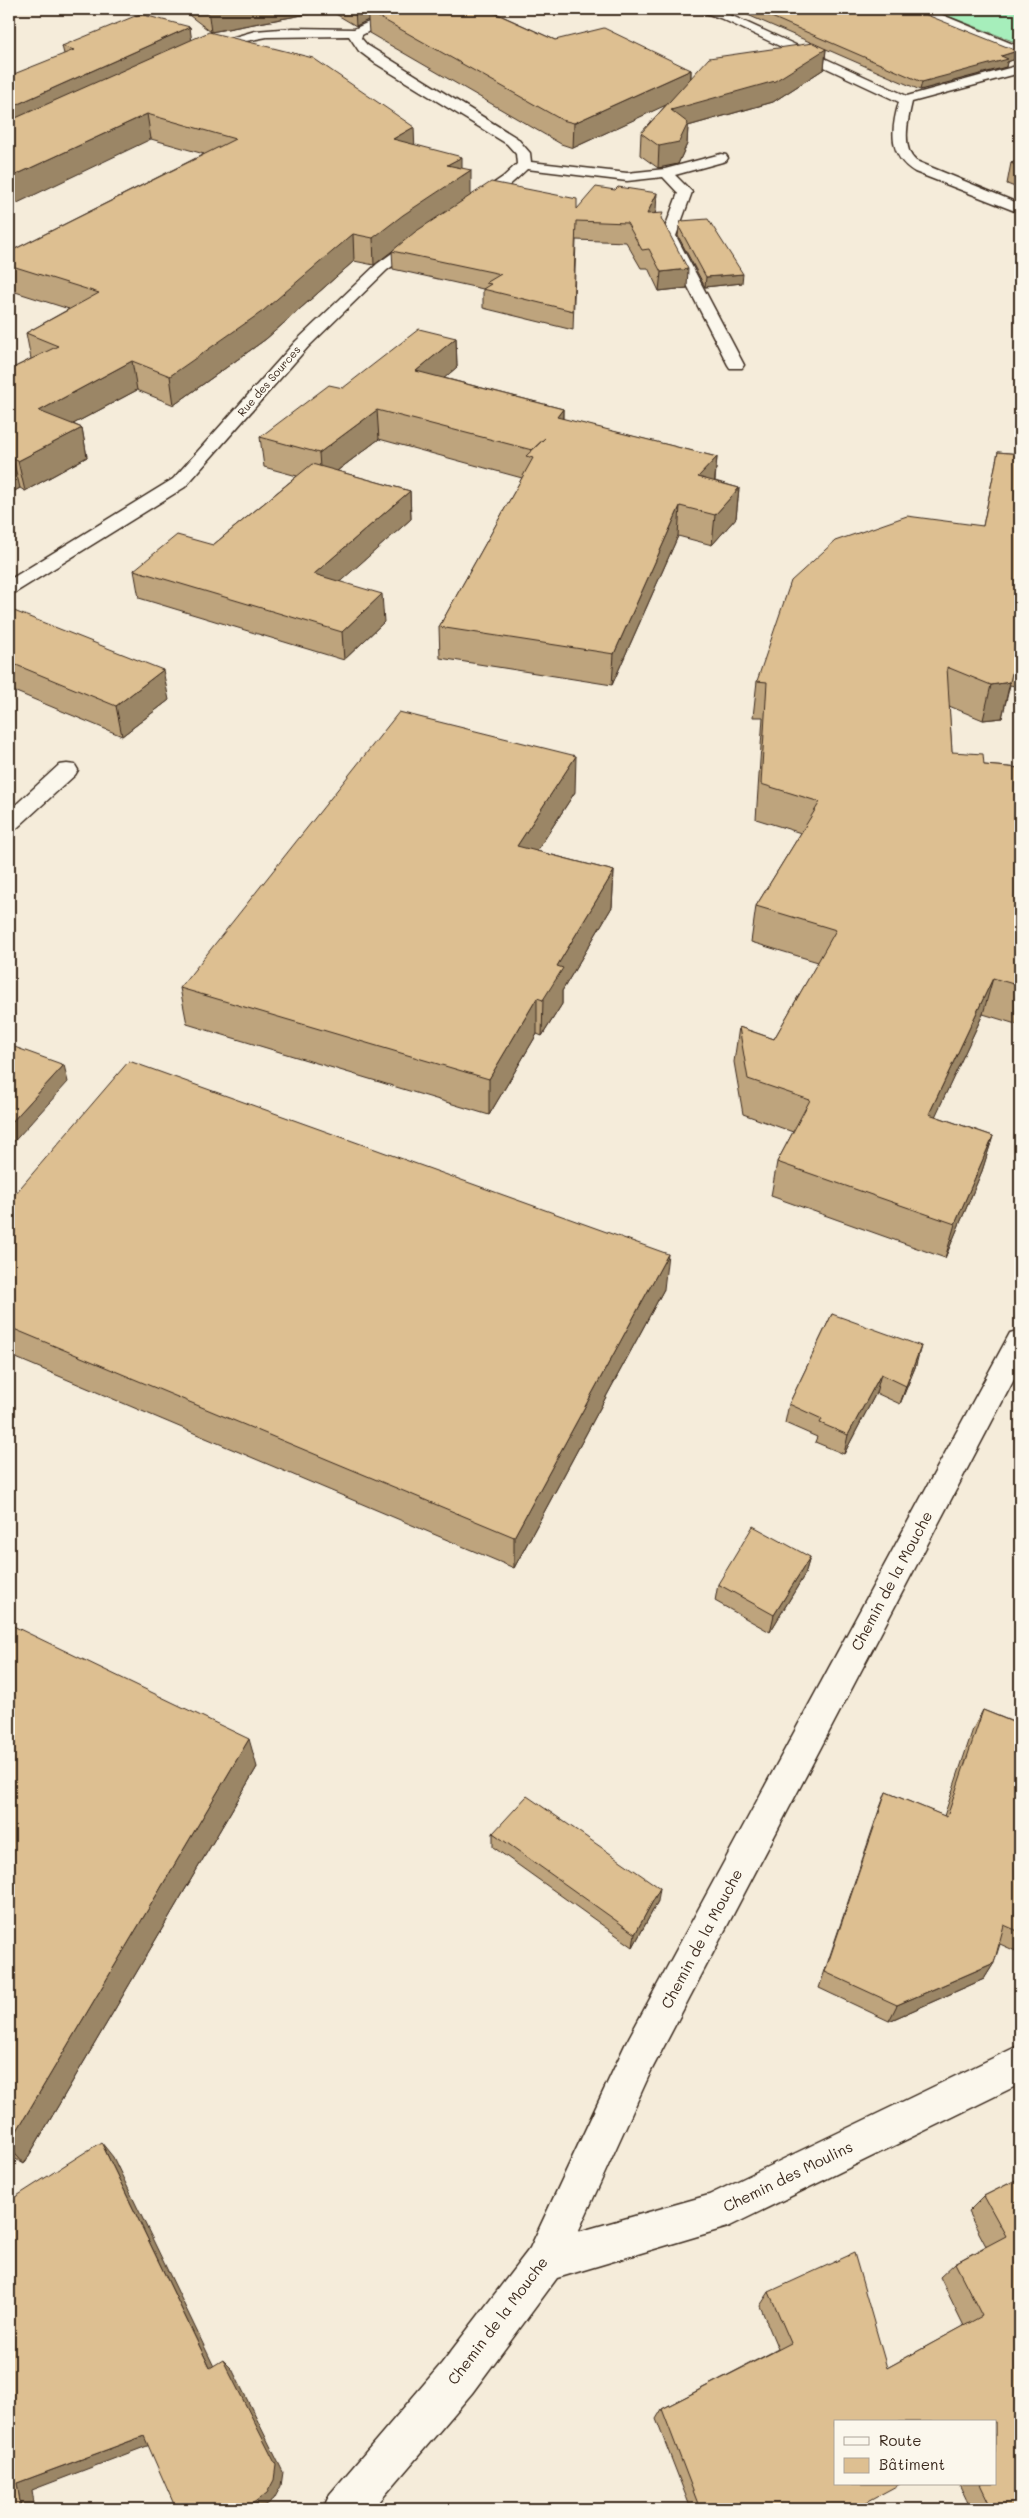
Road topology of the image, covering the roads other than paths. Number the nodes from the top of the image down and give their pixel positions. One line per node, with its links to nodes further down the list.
1 (405, 9): 6 (street)
2 (700, 9): 5 (street)
3 (918, 9): 7 (street)
4 (740, 11): 5 (street)
5 (724, 16): 10 (street)
6 (356, 33): 8 (street); 12 (street)
7 (1020, 51)
8 (189, 60)
9 (1020, 69): 10 (street)
10 (906, 100): 14 (street)
11 (721, 158): 13 (street)
12 (524, 165): 13 (street); 15 (street)
13 (666, 173): 17 (street)
14 (1020, 209)
15 (459, 213)
16 (435, 230): 18 (street, Rue des Sources)
17 (736, 365)
18 (9, 588)
19 (67, 770): 20 (street)
20 (9, 823)
21 (1020, 1341): 23 (street, Chemin de la Mouche)
22 (1020, 2064): 23 (street, Chemin des Moulins)
23 (544, 2262): 24 (street, Chemin de la Mouche)
24 (345, 2509)

